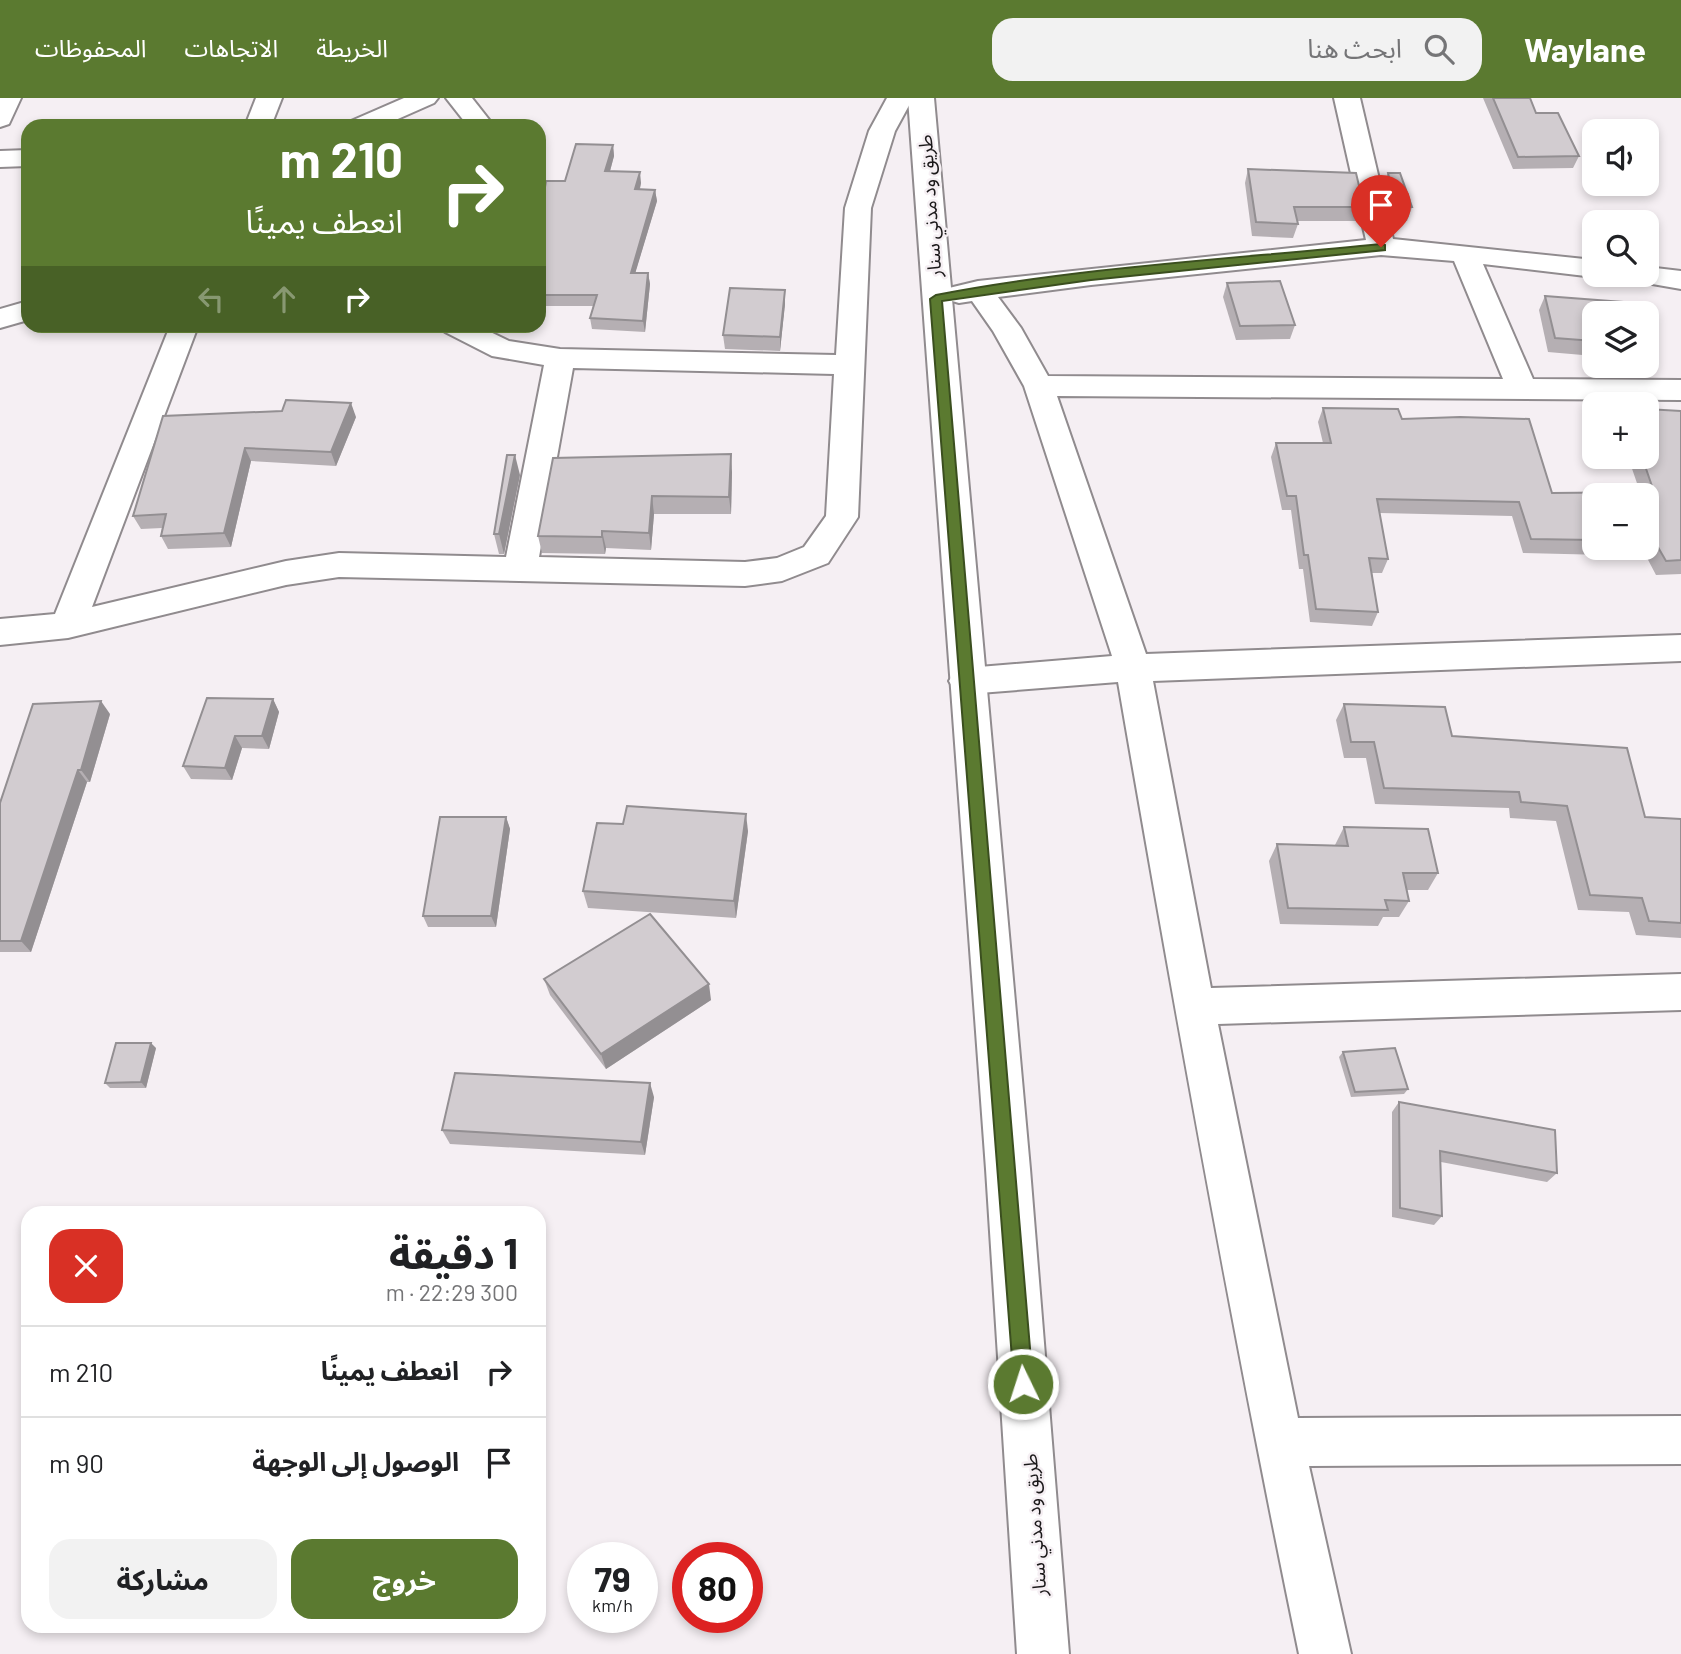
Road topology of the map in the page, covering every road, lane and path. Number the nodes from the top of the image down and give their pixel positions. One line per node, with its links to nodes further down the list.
1 (9, 98): 8 (main road)
2 (269, 98): 9 (main road)
3 (425, 98): 10 (main road)
4 (459, 98): 11 (main road)
5 (900, 98): 27 (main road)
6 (921, 98): 20 (main road, طريق ود مدني سنار)
7 (1348, 98): 14 (main road)
8 (0, 119)
9 (261, 119)
10 (376, 119)
11 (476, 119)
12 (21, 158): 13 (main road)
13 (0, 159)
14 (1381, 247): 15 (main road); 19 (main road)
15 (1465, 254): 16 (main road); 29 (main road)
16 (1582, 267)
17 (1659, 277): 18 (main road)
18 (1681, 280)
19 (978, 290): 20 (main road); 28 (main road)
20 (936, 299): 36 (main road, طريق ود مدني سنار)
21 (21, 312): 22 (main road)
22 (0, 319)
23 (181, 333): 32 (main road)
24 (487, 333): 25 (main road)
25 (505, 337): 26 (main road)
26 (560, 358): 27 (main road); 31 (main road)
27 (850, 365): 31 (main road)
28 (1039, 386): 29 (main road); 35 (main road)
29 (1521, 389): 30 (main road)
30 (1681, 390)
31 (520, 569): 32 (main road)
32 (68, 625): 33 (main road)
33 (0, 632)
34 (1681, 648): 35 (main road)
35 (1133, 668): 36 (main road); 38 (main road)
36 (967, 681): 41 (main road, طريق ود مدني سنار)
37 (1681, 992): 38 (main road)
38 (1194, 1007): 40 (main road)
39 (1681, 1440): 40 (main road)
40 (1279, 1442): 42 (main road)
41 (1043, 1654)
42 (1325, 1654)

